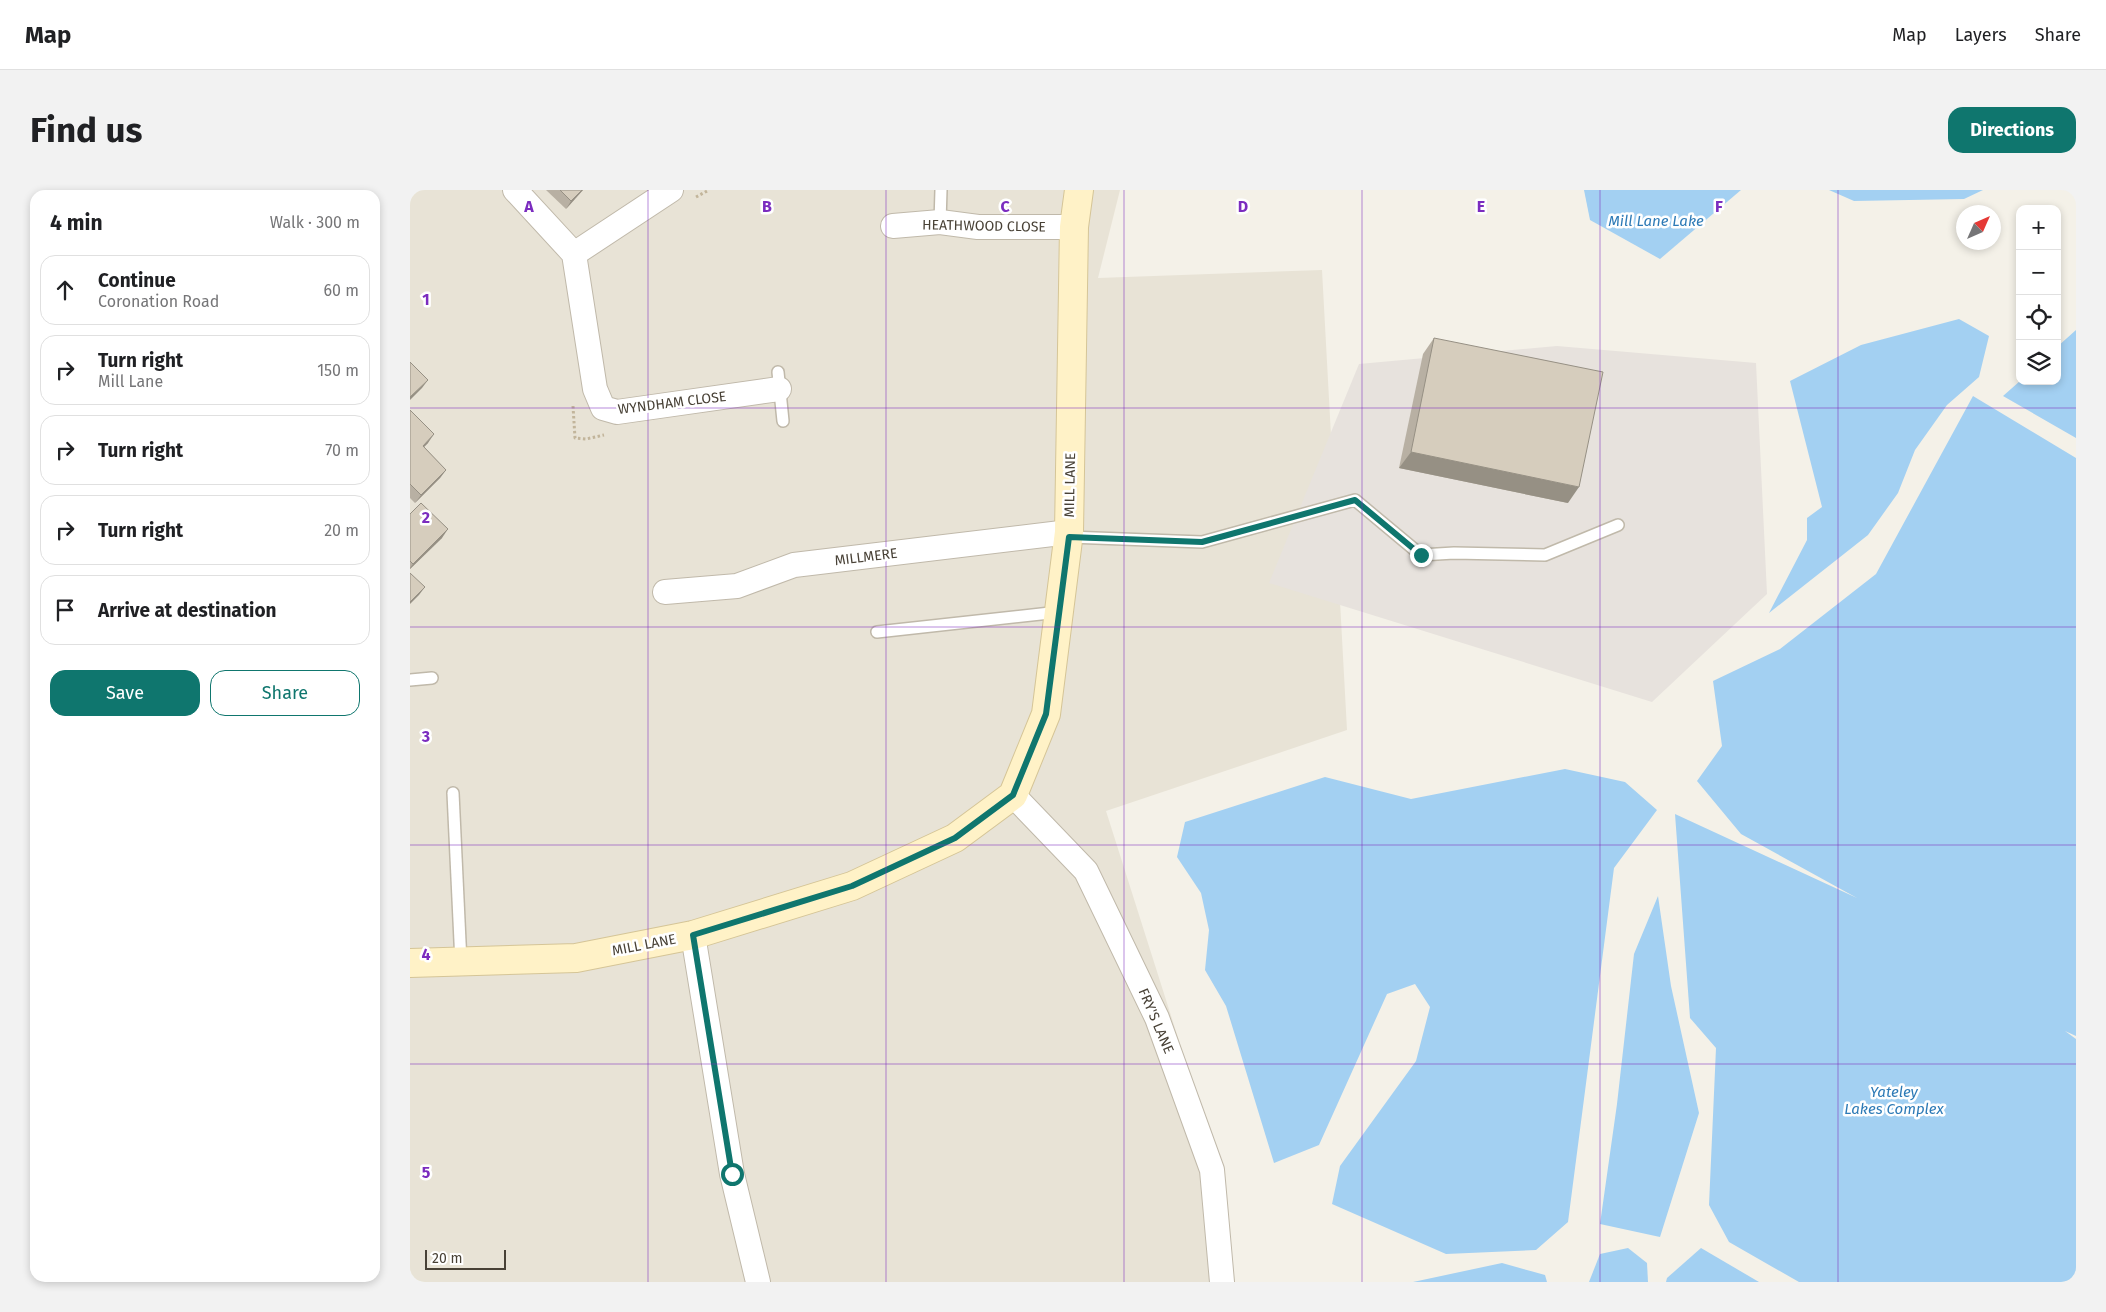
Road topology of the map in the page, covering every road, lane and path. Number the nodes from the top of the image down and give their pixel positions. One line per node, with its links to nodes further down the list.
1 (515, 190): 9 (street)
2 (709, 190): 5 (path)
3 (941, 190): 6 (lane)
4 (1078, 190): 8 (street, MILL LANE)
5 (680, 195): 9 (street)
6 (940, 222): 7 (street, HEATHWOOD CLOSE); 8 (street, HEATHWOOD CLOSE)
7 (893, 226)
8 (1074, 227): 13 (street, MILL LANE)
9 (574, 254): 10 (street, WYNDHAM CLOSE)
10 (778, 380): 11 (lane)
11 (782, 421)
12 (1618, 525): 13 (lane)
13 (1069, 535): 14 (street, MILLMERE); 15 (street, MILL LANE)
14 (665, 592)
15 (1059, 612): 16 (lane); 20 (street, MILL LANE)
16 (877, 632)
17 (432, 678): 18 (lane)
18 (410, 680)
19 (453, 793): 23 (lane)
20 (1013, 795): 21 (street, MILL LANE); 25 (street, FRY'S LANE)
21 (693, 935): 23 (street, MILL LANE); 24 (street)
22 (410, 963): 23 (street, MILL LANE)
23 (461, 963)
24 (758, 1282)
25 (1222, 1282)

